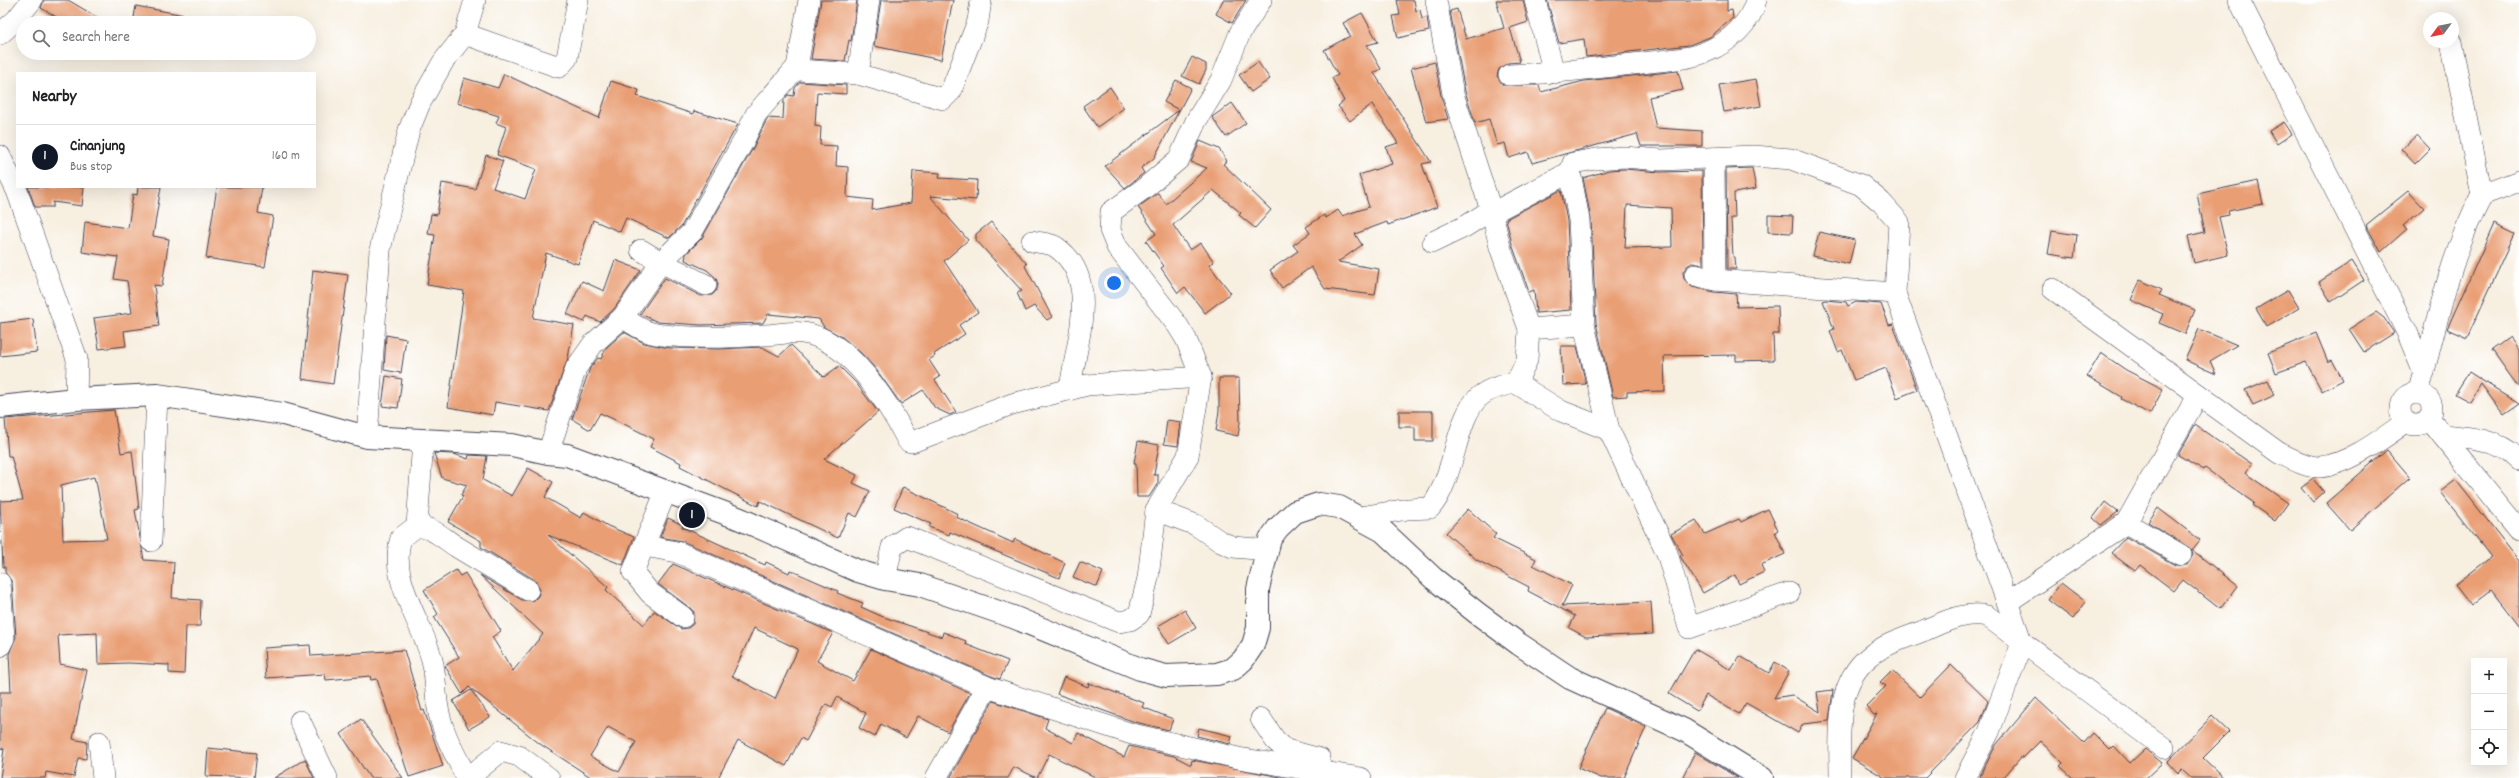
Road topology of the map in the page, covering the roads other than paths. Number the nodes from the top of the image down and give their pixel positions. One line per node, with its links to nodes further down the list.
1 (32, 0): 12 (street)
2 (475, 0): 15 (street)
3 (578, 0): 15 (street)
4 (809, 0): 17 (street)
5 (869, 0): 19 (street)
6 (981, 0): 19 (street)
7 (1261, 0): 40 (street)
8 (1436, 0): 26 (street)
9 (1535, 0): 18 (street)
10 (1756, 0): 18 (street)
11 (2239, 0): 39 (street)
12 (19, 16)
13 (16, 20): 14 (street)
14 (0, 34)
15 (465, 34): 52 (street)
16 (2452, 48): 25 (street)
17 (797, 67): 19 (street); 30 (street)
18 (1554, 73): 20 (street)
19 (858, 74)
20 (1509, 75)
21 (0, 156): 46 (street)
22 (1714, 158): 23 (street); 32 (street); 35 (street)
23 (1570, 172): 26 (street); 37 (street)
24 (2519, 181): 25 (street)
25 (2482, 195): 39 (street)
26 (1491, 211): 28 (street); 38 (street)
27 (1032, 241): 42 (street)
28 (1433, 242)
29 (641, 250): 30 (street)
30 (661, 262): 33 (street); 36 (street)
31 (1695, 276): 32 (street)
32 (1715, 280): 35 (street)
33 (706, 285)
34 (2053, 289): 44 (street)
35 (1895, 293): 70 (street)
36 (623, 317): 42 (street); 55 (street)
37 (1584, 325): 38 (street); 50 (street)
38 (1529, 329): 41 (street)
39 (2424, 373): 43 (street)
40 (1201, 377): 42 (street); 57 (street)
41 (1516, 383): 50 (street); 58 (street)
42 (1070, 390)
43 (2418, 394): 48 (street); 49 (street)
44 (2198, 395): 49 (street); 59 (street)
45 (156, 396): 46 (highway); 52 (highway); 62 (street)
46 (76, 399): 47 (highway)
47 (0, 408)
48 (2429, 419): 49 (street); 51 (street)
49 (2406, 422)
50 (1609, 430): 69 (street)
51 (2442, 436): 54 (street); 61 (street)
52 (367, 437): 53 (highway)
53 (422, 441): 55 (highway); 60 (street)
54 (2516, 452)
55 (548, 453): 56 (highway)
56 (666, 491): 63 (street); 66 (highway)
57 (1156, 510): 64 (street); 66 (street)
58 (1360, 517): 64 (highway); 85 (highway)
59 (2126, 524): 65 (street); 70 (street)
60 (417, 526): 68 (street); 81 (street)
61 (2519, 530)
62 (151, 541)
63 (645, 546): 71 (street); 74 (street)
64 (1268, 550): 66 (highway)
65 (2181, 555)
66 (885, 579)
67 (0, 583): 73 (street)
68 (528, 590)
69 (1789, 593)
70 (2009, 601): 72 (street)
71 (683, 617)
72 (2022, 643): 78 (street); 86 (street); 87 (street)
73 (0, 646)
74 (987, 686): 83 (street); 84 (street)
75 (1261, 719): 84 (street)
76 (300, 721): 80 (street)
77 (99, 742): 79 (street)
78 (2164, 748)
79 (103, 778)
80 (328, 778)
81 (468, 778): 82 (street)
82 (549, 778)
83 (936, 778)
84 (1361, 778)
85 (1762, 778)
86 (1840, 778)
87 (1965, 778)

